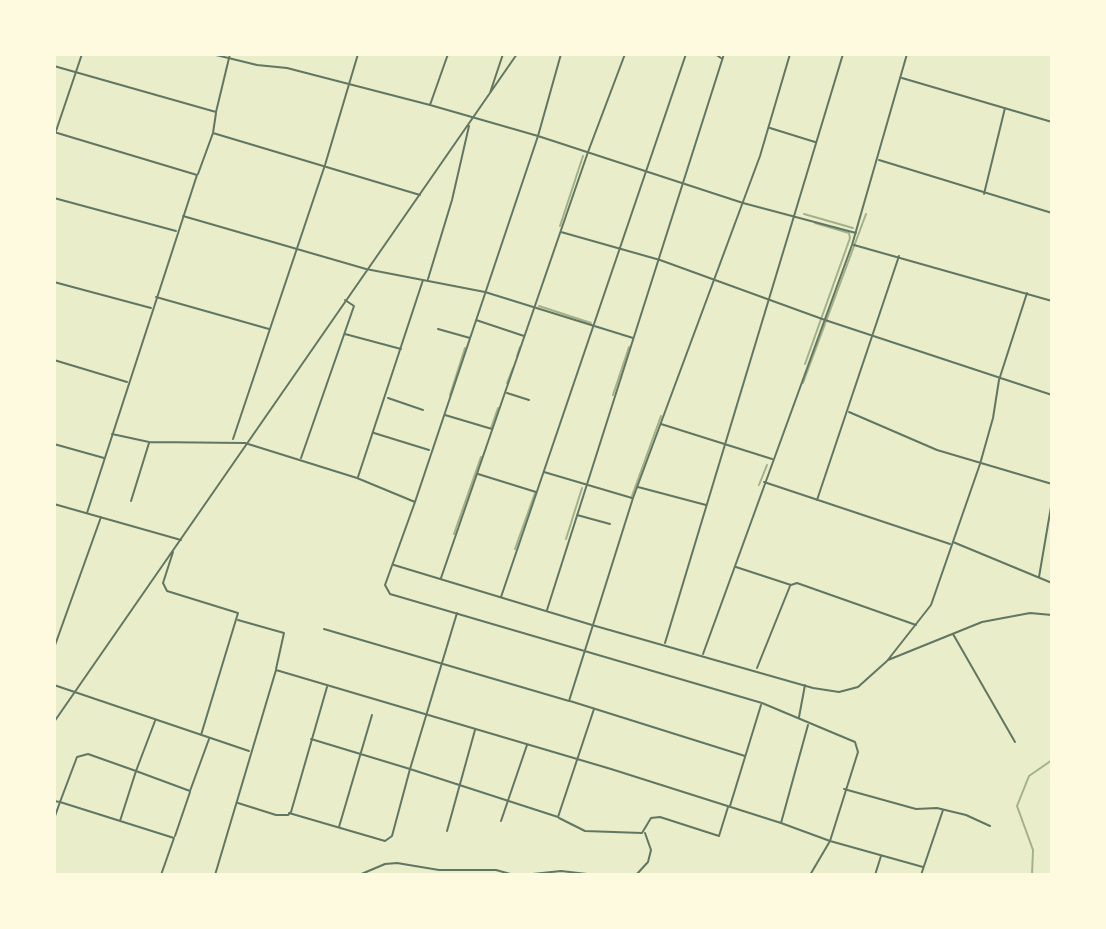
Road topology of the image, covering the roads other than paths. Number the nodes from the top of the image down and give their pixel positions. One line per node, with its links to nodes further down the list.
1 (82, 54): 18 (street)
2 (212, 54): 16 (street)
3 (230, 54): 16 (street)
4 (358, 54): 20 (street)
5 (447, 54): 22 (street)
6 (503, 54): 21 (street)
7 (517, 54): 21 (street)
8 (561, 54): 31 (street)
9 (625, 54): 34 (street)
10 (686, 54): 37 (street)
11 (715, 54): 15 (street)
12 (790, 54): 28 (street)
13 (843, 54): 33 (street)
14 (907, 54): 19 (street)
15 (723, 56): 39 (street)
16 (229, 60): 20 (street); 24 (street)
17 (54, 66): 18 (street)
18 (77, 73): 24 (street); 29 (street)
19 (901, 78): 23 (street); 35 (street)
20 (349, 83): 22 (street); 36 (street)
21 (489, 97): 25 (street)
22 (430, 105): 25 (street)
23 (1006, 107): 26 (street); 40 (street)
24 (216, 112): 30 (street)
25 (474, 118): 27 (street); 31 (street)
26 (1052, 122)
27 (469, 125): 41 (street); 56 (street)
28 (769, 128): 33 (street); 43 (street)
29 (55, 132): 32 (street); 38 (street)
30 (213, 132): 36 (street); 38 (street)
31 (538, 136): 34 (street); 59 (street)
32 (54, 137)
33 (816, 142): 46 (street)
34 (588, 152): 37 (street); 48 (street)
35 (878, 160): 40 (street); 49 (street)
36 (325, 165): 41 (street); 52 (street)
37 (645, 171): 39 (street); 51 (street)
38 (197, 175): 45 (street)
39 (682, 184): 43 (street); 54 (street)
40 (984, 194): 44 (street)
41 (421, 195): 55 (street)
42 (54, 198): 47 (street)
43 (743, 203): 46 (street); 57 (street)
44 (1052, 213)
45 (182, 216): 47 (street); 52 (street)
46 (793, 216): 49 (street); 63 (street)
47 (177, 231): 61 (street)
48 (560, 232): 51 (street); 65 (street)
49 (856, 233): 50 (street)
50 (852, 245): 53 (street); 68 (street)
51 (618, 248): 54 (street); 69 (street)
52 (296, 250): 55 (street); 71 (street)
53 (899, 256): 60 (street); 74 (street)
54 (660, 260): 57 (street); 76 (street)
55 (366, 269): 56 (street); 62 (street)
56 (426, 279): 59 (street); 77 (street)
57 (714, 280): 63 (street); 88 (street)
58 (54, 282): 66 (street)
59 (485, 292): 65 (street); 67 (street)
60 (1027, 293): 64 (street); 79 (street)
61 (155, 297): 66 (street); 71 (street)
62 (344, 300): 72 (street); 94 (street)
63 (768, 300): 68 (street); 96 (street)
64 (1052, 301)
65 (535, 308): 69 (street); 73 (street)
66 (152, 309): 80 (street)
67 (476, 320): 73 (street); 75 (street)
68 (825, 320): 74 (street); 100 (street)
69 (594, 328): 76 (street); 102 (street)
70 (438, 329): 75 (street)
71 (269, 330): 92 (street)
72 (344, 334): 77 (street); 99 (street)
73 (525, 336): 81 (street)
74 (873, 336): 79 (street); 86 (street)
75 (470, 338): 87 (street)
76 (634, 338): 107 (street)
77 (401, 349): 83 (street)
78 (54, 360): 80 (street)
79 (999, 380): 82 (street); 101 (street)
80 (128, 382): 91 (street)
81 (506, 393): 84 (street); 89 (street)
82 (1052, 395)
83 (386, 397): 85 (street); 90 (street)
84 (529, 400)
85 (423, 410)
86 (848, 411): 101 (street); 111 (street)
87 (445, 415): 89 (street); 114 (street)
88 (661, 424): 96 (street); 108 (street)
89 (493, 430): 103 (street)
90 (374, 433): 97 (street); 104 (street)
91 (112, 434): 93 (street); 98 (street)
92 (233, 441): 93 (street); 94 (street)
93 (149, 442): 112 (street)
94 (245, 443): 99 (street); 121 (street)
95 (54, 444): 98 (street)
96 (724, 444): 100 (street); 116 (street)
97 (429, 450)
98 (104, 458): 117 (street)
99 (301, 459): 104 (street)
100 (773, 459): 105 (street)
101 (980, 464): 106 (street); 122 (street)
102 (544, 472): 107 (street); 109 (street)
103 (478, 474): 109 (street); 127 (street)
104 (357, 478): 114 (street)
105 (764, 482): 111 (street); 125 (street)
106 (1052, 484)
107 (585, 486): 110 (street); 118 (street)
108 (637, 486): 110 (street); 116 (street)
109 (537, 492): 130 (street)
110 (633, 498): 135 (street)
111 (817, 500): 122 (street)
112 (131, 501)
113 (1052, 501): 126 (street)
114 (415, 502): 124 (street)
115 (54, 504): 117 (street)
116 (706, 505): 139 (street)
117 (87, 513): 119 (street)
118 (576, 514): 120 (street); 131 (street)
119 (101, 517): 121 (street); 140 (street)
120 (610, 524)
121 (181, 540): 123 (street)
122 (952, 543): 126 (street); 136 (street)
123 (173, 552): 134 (street); 150 (street)
124 (394, 565): 127 (street); 132 (street)
125 (734, 566): 129 (street); 142 (street)
126 (1039, 578): 128 (street)
127 (441, 579): 130 (street)
128 (1052, 583)
129 (790, 585): 136 (street); 146 (street)
130 (501, 597): 131 (street)
131 (547, 611): 135 (street)
132 (458, 612): 141 (street); 144 (street)
133 (1052, 615): 138 (street)
134 (237, 620): 145 (street); 161 (street)
135 (592, 625): 139 (street); 141 (street)
136 (917, 625): 143 (street)
137 (324, 629): 144 (street)
138 (953, 633): 143 (street); 164 (street)
139 (665, 644): 142 (street)
140 (54, 648)
141 (586, 650): 151 (street); 152 (street)
142 (703, 655): 146 (street)
143 (887, 661): 147 (street)
144 (443, 663): 151 (street); 155 (street)
145 (276, 670): 149 (street); 166 (street)
146 (756, 670): 147 (street)
147 (806, 684): 156 (street)
148 (54, 685): 150 (street)
149 (327, 686): 155 (street); 163 (street)
150 (74, 692): 157 (street); 158 (street)
151 (569, 701): 153 (street)
152 (762, 703): 156 (street); 168 (street)
153 (594, 709): 168 (street); 169 (street)
154 (372, 715): 167 (street)
155 (427, 716): 160 (street); 170 (street)
156 (802, 720): 159 (street)
157 (155, 721): 161 (street); 171 (street)
158 (54, 722)
159 (808, 724): 173 (street); 186 (street)
160 (475, 729): 165 (street); 172 (street)
161 (201, 735): 162 (street)
162 (209, 738): 166 (street); 174 (street)
163 (311, 739): 167 (street); 181 (street)
164 (1015, 742)
165 (527, 744): 169 (street); 175 (street)
166 (251, 752): 178 (street)
167 (360, 755): 170 (street); 188 (street)
168 (745, 756): 179 (street)
169 (577, 760): 179 (street); 182 (street)
170 (410, 769): 172 (street); 188 (street)
171 (136, 771): 174 (street); 177 (street); 185 (street)
172 (460, 783): 175 (street); 189 (street)
173 (844, 789): 180 (street); 192 (street)
174 (190, 791): 191 (street)
175 (509, 799): 182 (street); 184 (street)
176 (54, 801): 177 (street)
177 (60, 802): 183 (street); 185 (street)
178 (238, 803): 181 (street); 196 (street)
179 (729, 807): 186 (street); 190 (street)
180 (944, 810): 187 (street); 194 (street)
181 (289, 813): 188 (street)
182 (558, 817): 190 (street)
183 (54, 819)
184 (502, 821)
185 (120, 822): 191 (street)
186 (781, 823): 192 (street)
187 (990, 825)
188 (339, 828)
189 (447, 831)
190 (645, 833): 201 (street)
191 (174, 838): 195 (street)
192 (830, 841): 193 (street); 202 (street)
193 (881, 855): 194 (street); 203 (street)
194 (923, 867): 204 (street)
195 (161, 875)
196 (215, 875)
197 (359, 875): 198 (street)
198 (514, 875)
199 (523, 875): 200 (street)
200 (596, 875)
201 (636, 875)
202 (810, 875)
203 (875, 875)
204 (921, 875)

